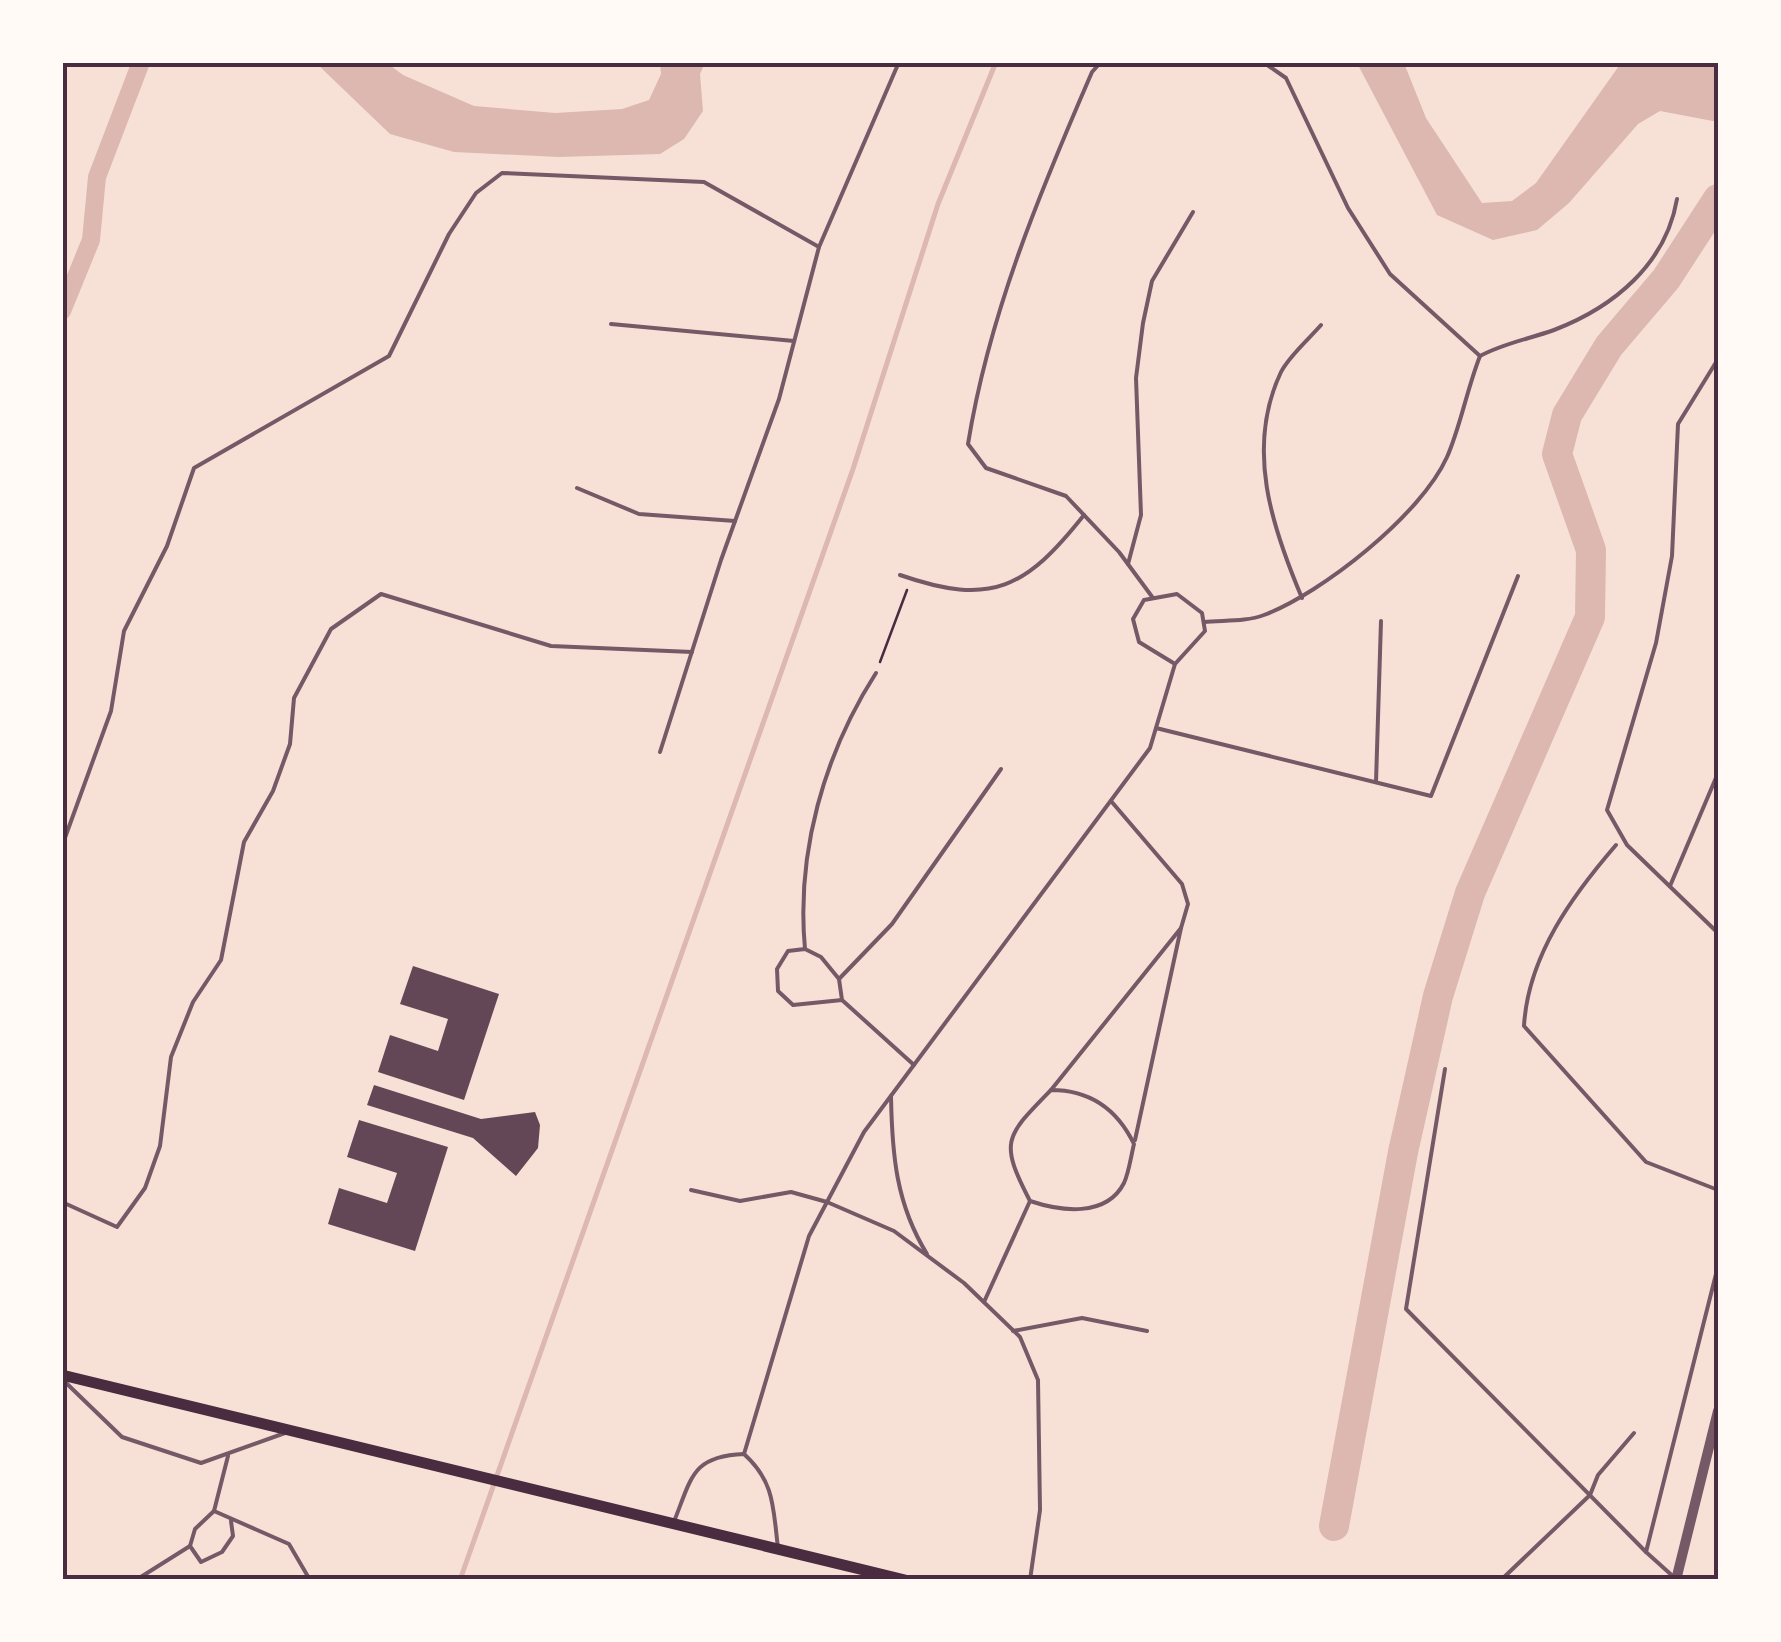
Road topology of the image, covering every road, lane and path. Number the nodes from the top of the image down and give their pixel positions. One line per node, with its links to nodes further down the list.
1 (900, 62): 6 (lane)
2 (1101, 62): 13 (lane)
3 (1262, 62): 10 (lane)
4 (1677, 199): 10 (lane)
5 (1193, 212): 15 (lane)
6 (819, 247): 9 (lane); 33 (lane)
7 (611, 324): 9 (lane)
8 (1321, 325): 20 (lane)
9 (794, 341): 14 (lane)
10 (1480, 356): 20 (lane)
11 (1718, 359): 34 (lane)
12 (577, 488): 14 (lane)
13 (1084, 514): 15 (lane); 18 (lane)
14 (735, 522): 23 (lane)
15 (1128, 564): 19 (lane)
16 (900, 575): 18 (lane)
17 (1518, 576): 30 (lane)
18 (911, 579): 25 (path)
19 (1153, 598): 22 (lane); 24 (lane)
20 (1302, 598): 22 (lane)
21 (1381, 621): 30 (lane)
22 (1204, 622): 24 (lane)
23 (692, 652): 27 (lane); 48 (lane)
24 (1175, 664): 26 (lane)
25 (876, 673): 37 (lane)
26 (1156, 728): 30 (lane); 31 (lane)
27 (660, 752)
28 (1001, 769): 38 (lane)
29 (1718, 773): 34 (lane)
30 (1376, 782)
31 (1111, 801): 35 (lane); 40 (lane)
32 (1616, 845): 46 (lane)
33 (62, 846)
34 (1670, 886): 36 (lane)
35 (1182, 928): 42 (lane); 44 (lane)
36 (1718, 933)
37 (805, 949): 38 (lane); 39 (lane)
38 (839, 979): 39 (lane)
39 (842, 1000): 40 (lane)
40 (914, 1066): 43 (lane)
41 (1446, 1068): 61 (lane)
42 (1051, 1090): 44 (lane); 47 (lane)
43 (891, 1096): 49 (lane); 50 (lane)
44 (1134, 1144): 47 (lane)
45 (691, 1190): 49 (lane)
46 (1718, 1190)
47 (1030, 1201): 52 (lane)
48 (62, 1202)
49 (827, 1202): 50 (lane); 60 (lane)
50 (930, 1258): 52 (lane)
51 (1718, 1266): 67 (lane)
52 (984, 1302): 53 (lane)
53 (1013, 1331): 54 (lane); 72 (lane)
54 (1146, 1331)
55 (62, 1377): 57 (main road); 59 (lane)
56 (1718, 1411): 68 (street)
57 (290, 1431): 59 (lane); 64 (main road)
58 (1634, 1434): 61 (lane)
59 (229, 1453): 62 (lane)
60 (744, 1454): 64 (lane); 66 (lane)
61 (1590, 1496): 67 (lane); 73 (lane)
62 (214, 1512): 63 (lane); 65 (lane)
63 (230, 1520): 65 (lane); 70 (lane)
64 (674, 1523): 66 (main road)
65 (190, 1546): 69 (lane)
66 (778, 1548): 71 (main road)
67 (1646, 1552): 68 (lane)
68 (1677, 1579)
69 (136, 1580)
70 (310, 1580)
71 (906, 1580)
72 (1030, 1580)
73 (1500, 1580)

